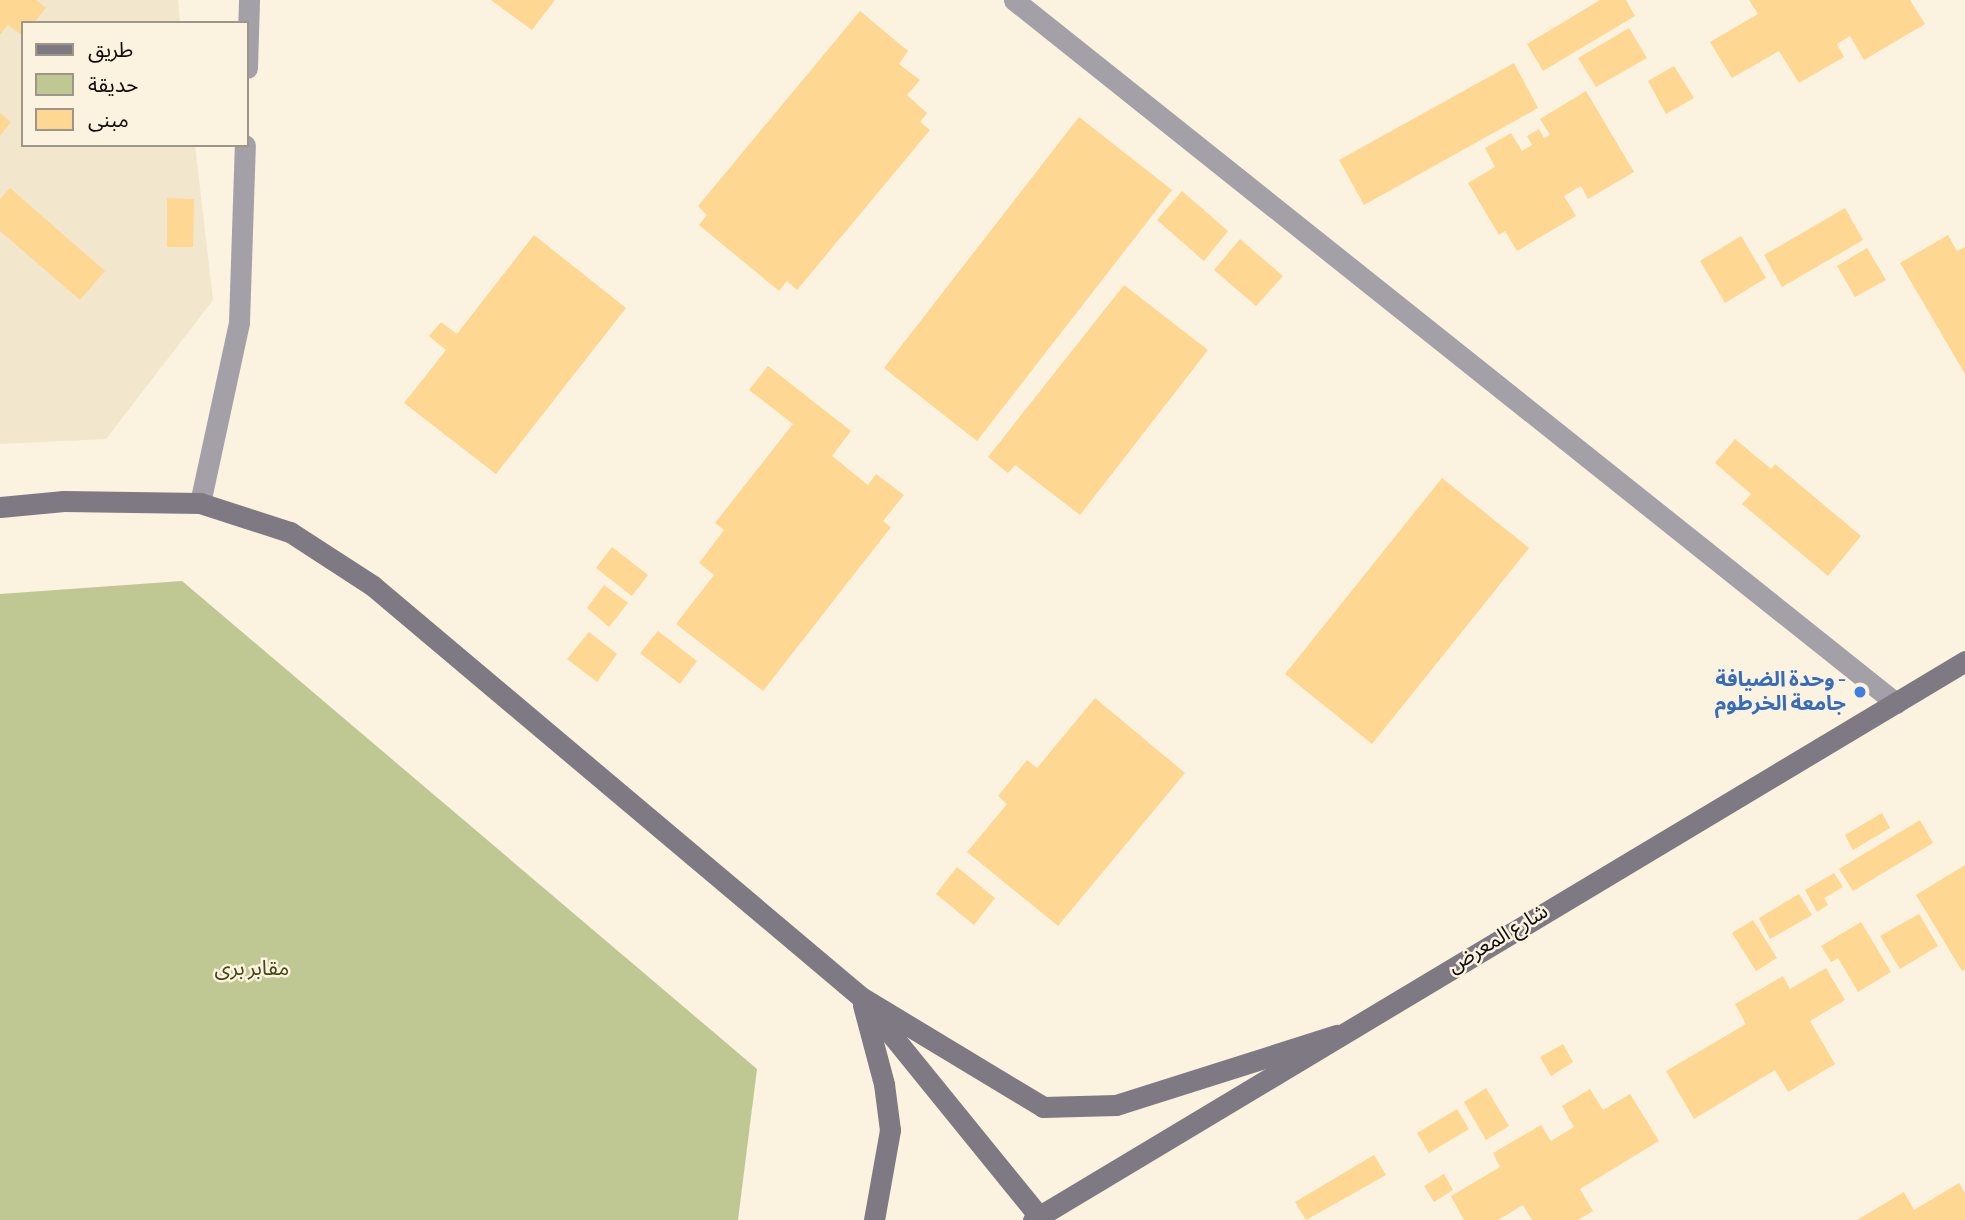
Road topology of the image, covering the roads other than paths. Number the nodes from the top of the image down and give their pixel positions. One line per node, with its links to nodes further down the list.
1 (249, 0): 3 (street)
2 (1014, 0): 8 (street)
3 (248, 34)
4 (244, 147): 5 (street)
5 (200, 503): 6 (main road); 9 (main road)
6 (0, 507)
7 (1963, 664): 8 (main road, شارع المعرض)
8 (1896, 703): 10 (main road, شارع المعرض)
9 (861, 997): 10 (main road); 11 (main road); 12 (main road)
10 (1337, 1035): 11 (main road, شارع المعرض)
11 (1037, 1219)
12 (874, 1220)

